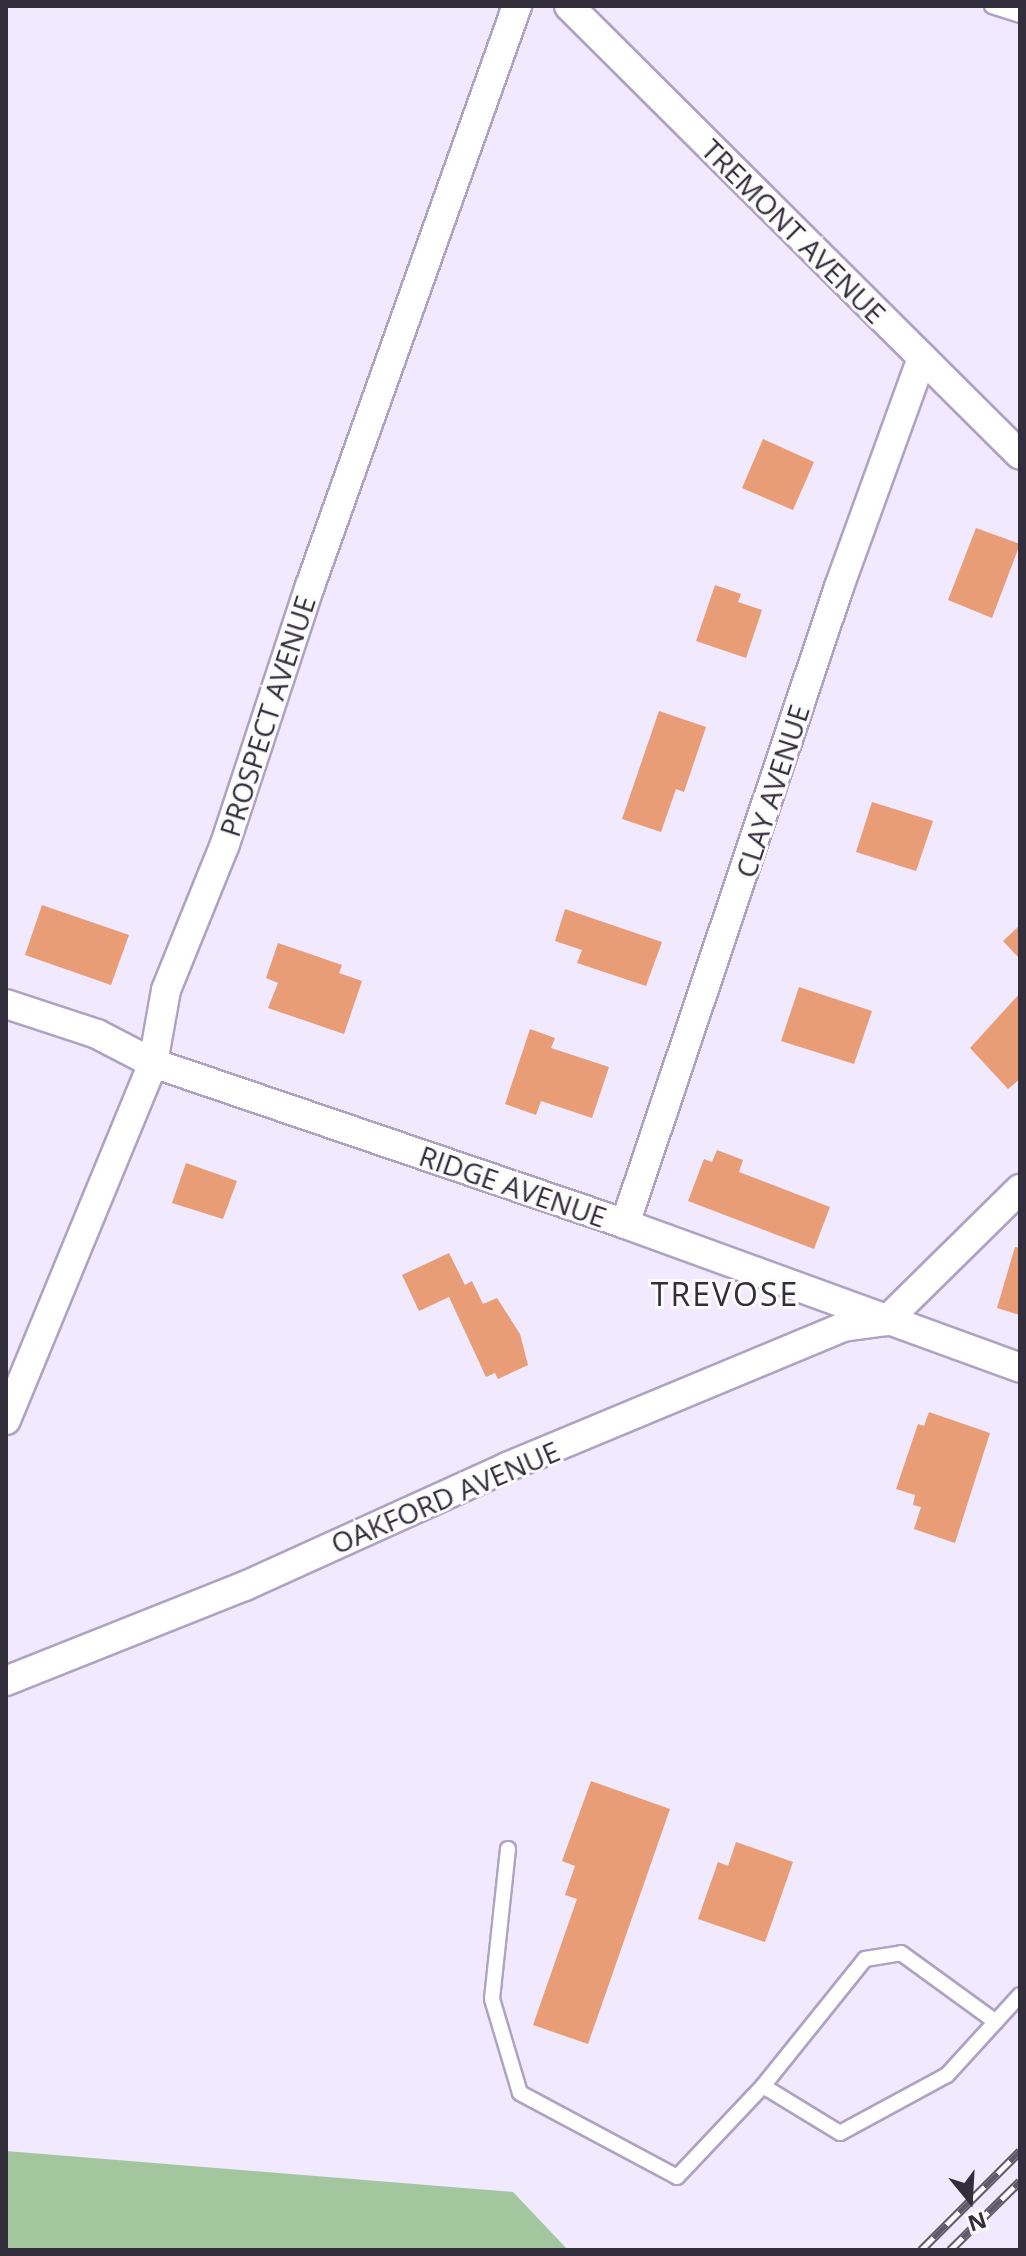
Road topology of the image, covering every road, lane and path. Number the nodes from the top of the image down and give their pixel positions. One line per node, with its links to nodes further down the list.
1 (517, 6): 8 (street, PROSPECT AVENUE)
2 (569, 6): 5 (street, TREMONT AVENUE)
3 (992, 6): 4 (lane)
4 (1020, 15)
5 (922, 358): 6 (street, TREMONT AVENUE); 10 (street, CLAY AVENUE)
6 (1020, 455)
7 (6, 1004): 8 (street, RIDGE AVENUE)
8 (153, 1063): 10 (street, RIDGE AVENUE); 13 (street, PROSPECT AVENUE)
9 (1020, 1189): 11 (street)
10 (625, 1224): 11 (street, RIDGE AVENUE)
11 (886, 1321): 12 (street, RIDGE AVENUE); 14 (street, OAKFORD AVENUE)
12 (1020, 1368)
13 (6, 1420)
14 (6, 1681)
15 (508, 1849): 18 (lane)
16 (1020, 1995): 17 (lane)
17 (996, 2022): 18 (lane); 18 (lane)
18 (763, 2086)

